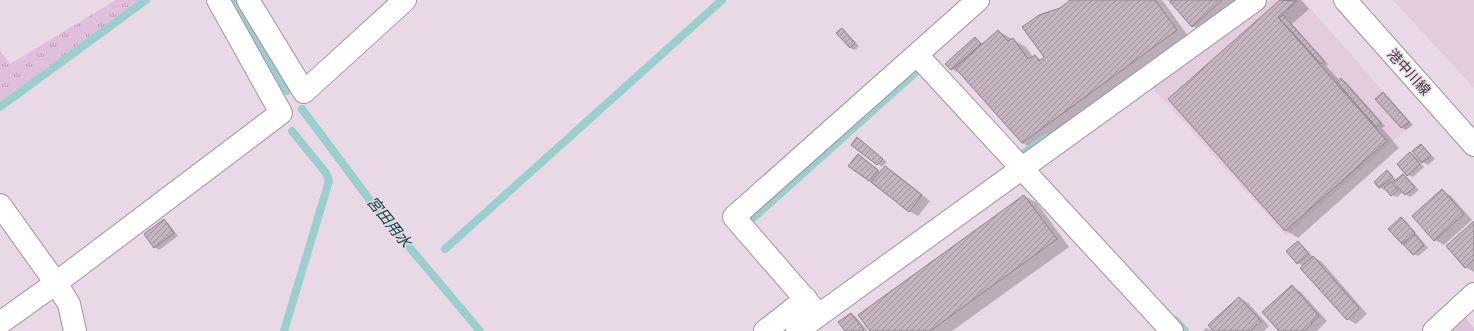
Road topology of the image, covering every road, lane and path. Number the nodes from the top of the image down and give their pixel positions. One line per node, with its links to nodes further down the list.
1 (218, 0): 9 (street)
2 (248, 0): 8 (street)
3 (405, 0): 8 (street)
4 (978, 0): 7 (street)
5 (1256, 0): 11 (street)
6 (1345, 0): 10 (street, 港中川線)
7 (917, 55): 11 (street); 15 (street)
8 (304, 92): 9 (street)
9 (281, 113): 13 (street)
10 (1474, 145)
11 (1021, 168): 15 (street); 20 (street)
12 (0, 205): 13 (street)
13 (56, 283): 16 (street); 17 (street)
14 (1474, 294): 21 (street)
15 (812, 307): 18 (street); 19 (street)
16 (0, 323)
17 (75, 331)
18 (765, 331)
19 (797, 331)
20 (1172, 331)
21 (1434, 331)

